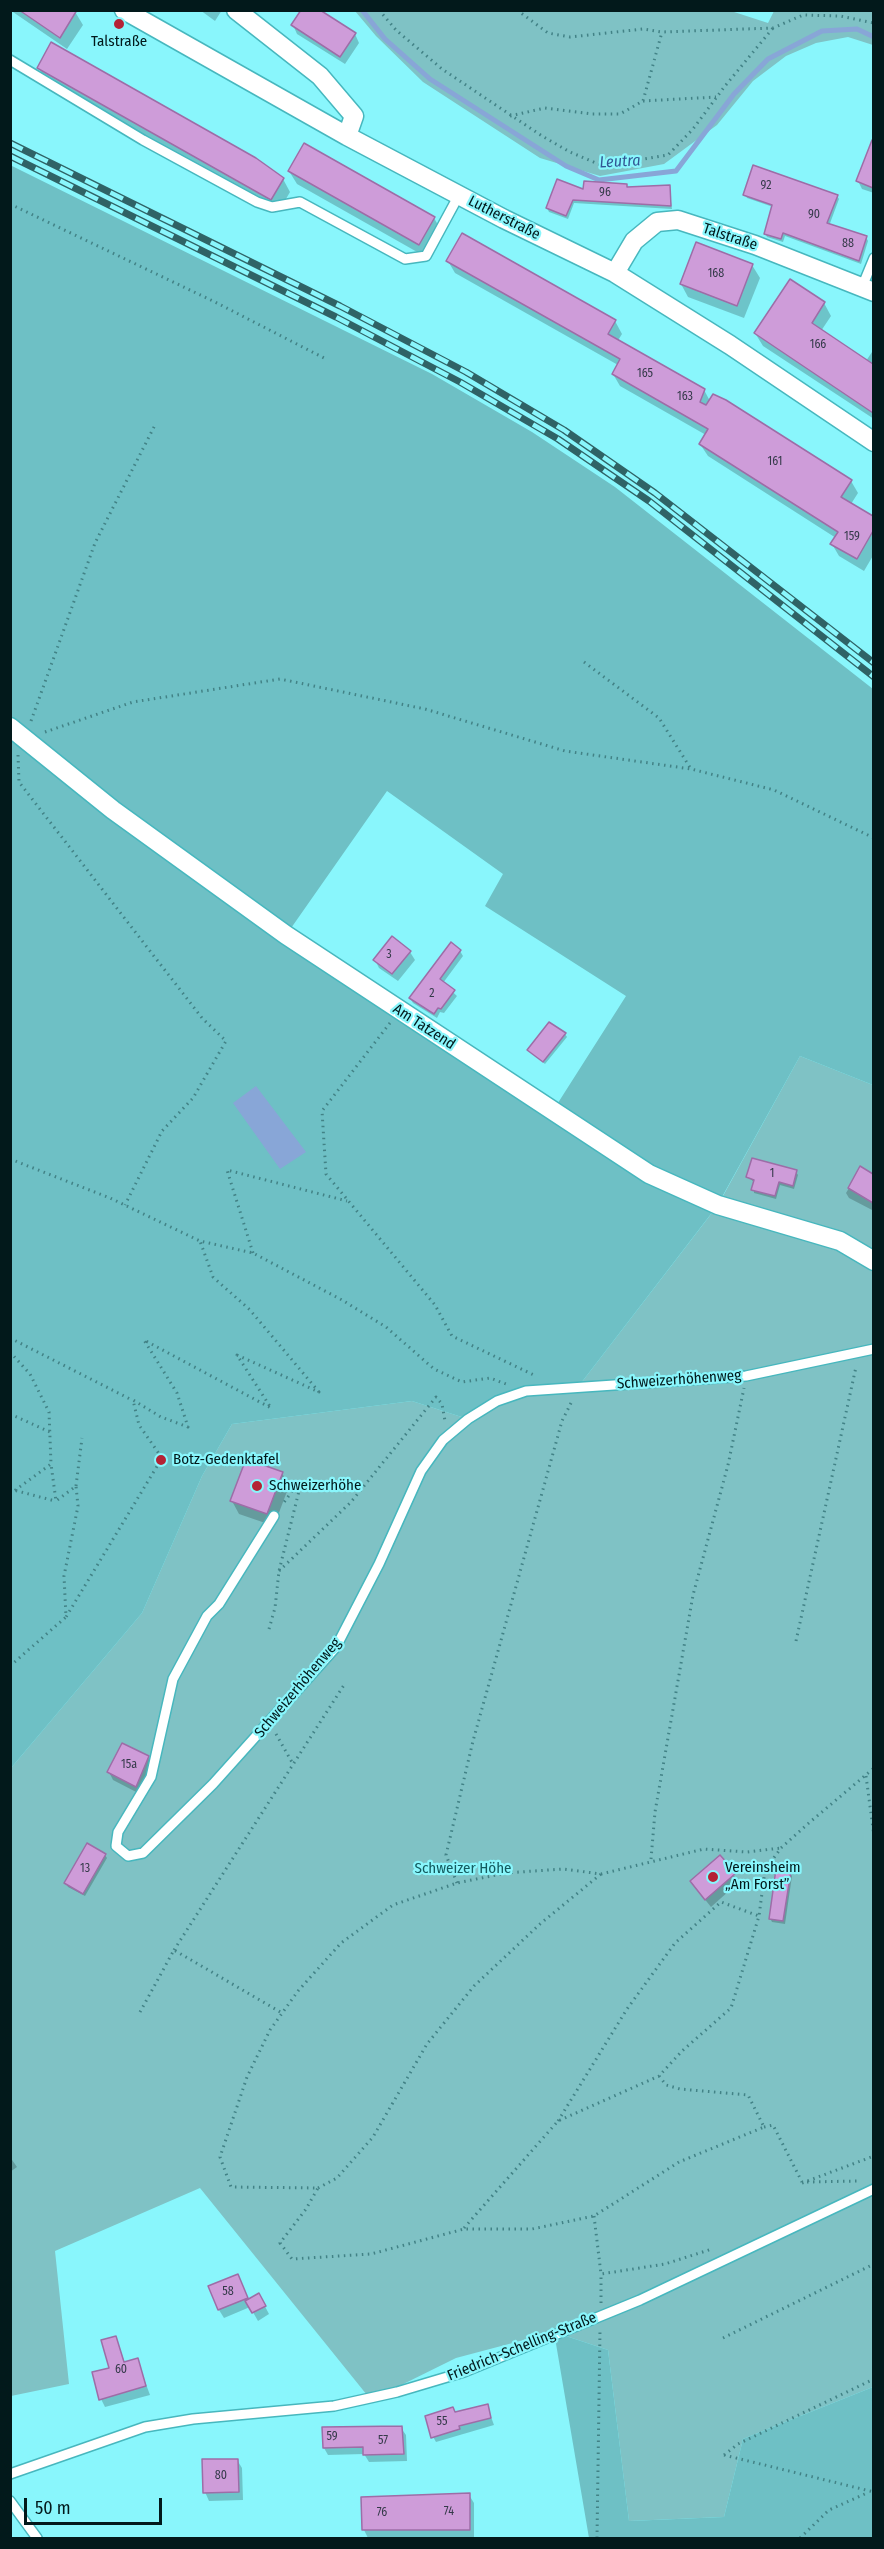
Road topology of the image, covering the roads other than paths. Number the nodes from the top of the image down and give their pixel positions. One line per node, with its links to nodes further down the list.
1 (124, 10): 4 (street, Lutherstraße)
2 (236, 10): 4 (street)
3 (10, 60): 5 (lane)
4 (347, 136): 5 (street, Lutherstraße)
5 (459, 195): 7 (street, Lutherstraße)
6 (873, 258): 8 (lane, Talstraße)
7 (615, 273): 8 (street, Talstraße); 9 (street, Lutherstraße)
8 (868, 290)
9 (873, 442)
10 (18, 733): 11 (street, Am Tatzend)
11 (873, 1261)
12 (873, 1349): 13 (lane, Schweizerhöhenweg)
13 (274, 1516)
14 (873, 2189): 15 (lane, Friedrich-Schelling-Straße)
15 (10, 2474)
16 (10, 2501): 17 (lane)
17 (37, 2538)

